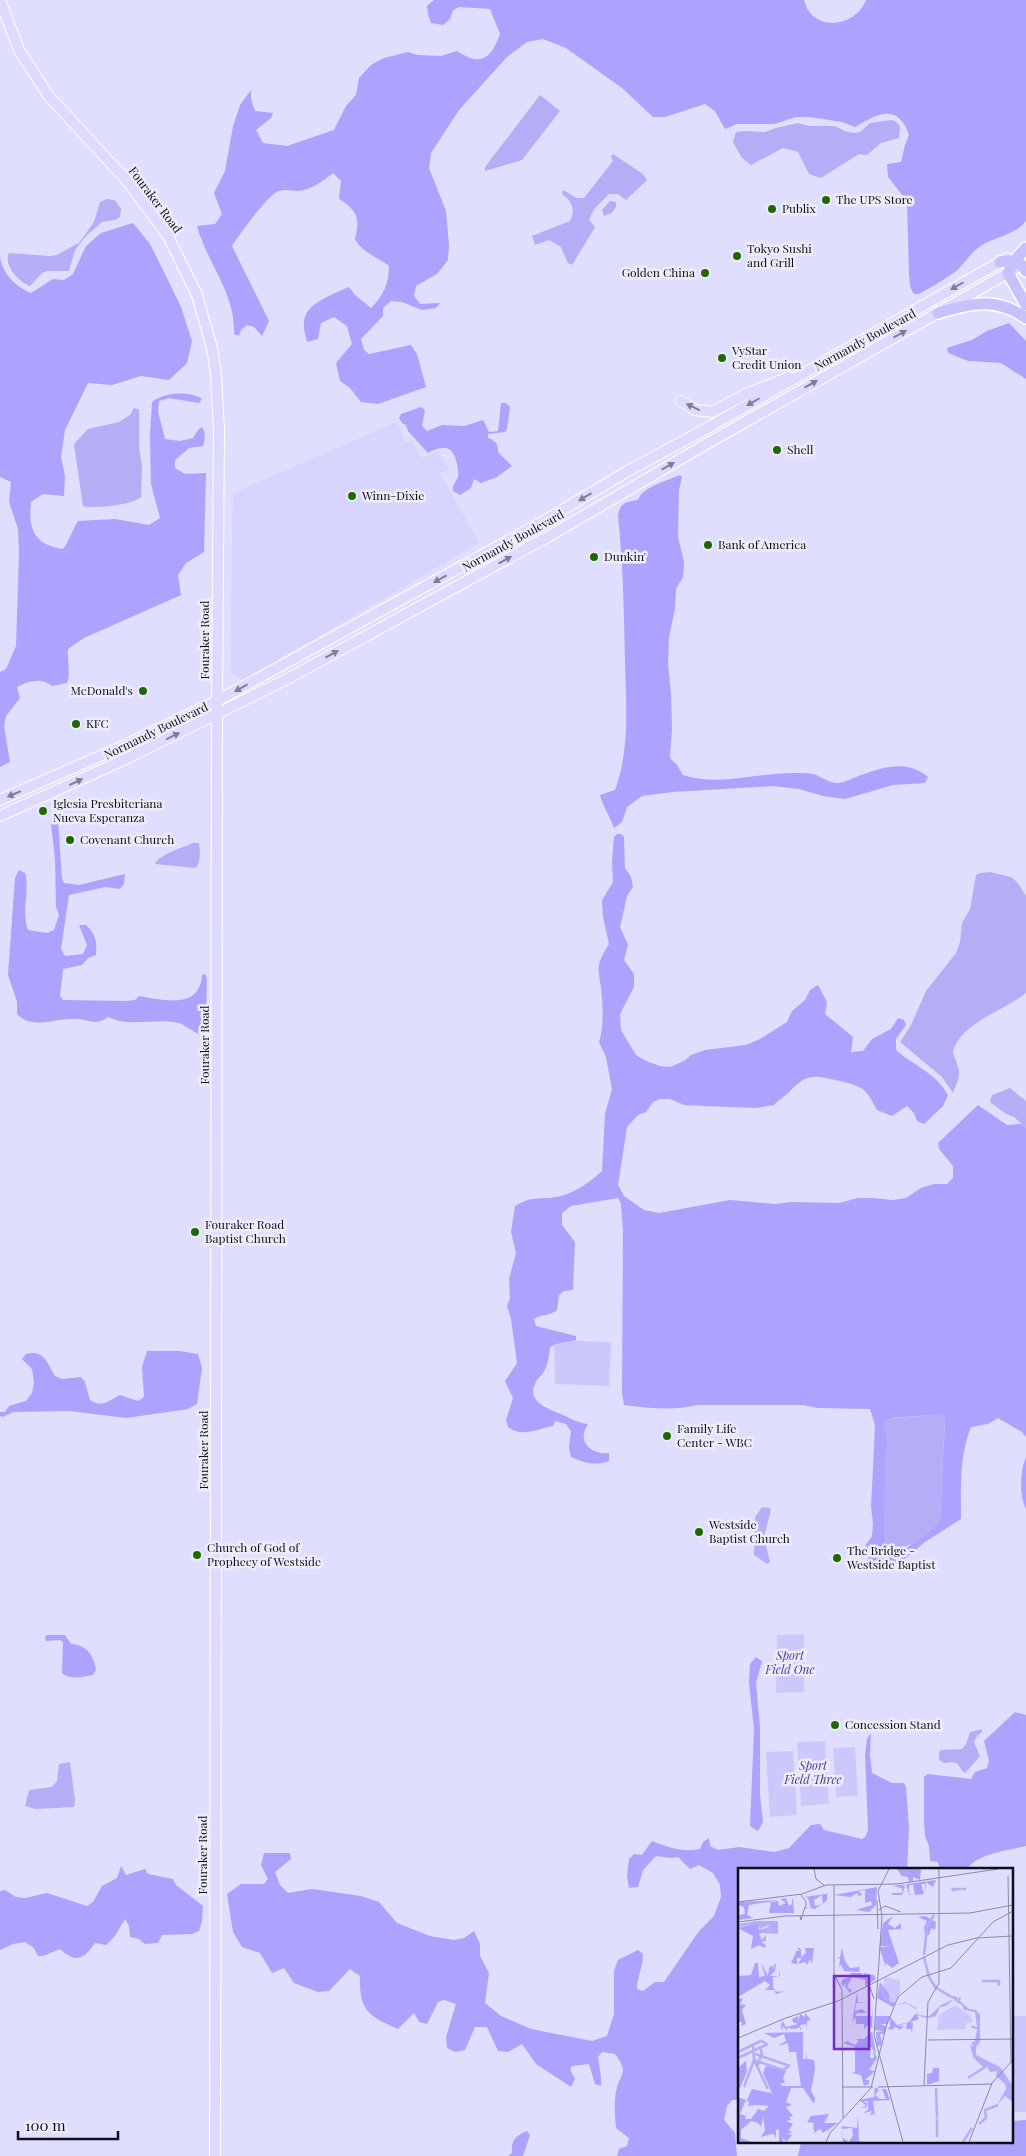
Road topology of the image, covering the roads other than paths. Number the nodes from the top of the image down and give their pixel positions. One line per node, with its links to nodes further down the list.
1 (0, 0): 13 (main road, Fouraker Road)
2 (1026, 248): 3 (main road, Normandy Boulevard); 4 (highway)
3 (1000, 262): 4 (highway); 9 (main road, Normandy Boulevard, one-way to 9)
4 (1022, 265): 5 (highway)
5 (1008, 273): 6 (highway); 7 (main road, Normandy Boulevard)
6 (1026, 305)
7 (938, 313): 8 (highway); 10 (main road, Normandy Boulevard, one-way to 7)
8 (1026, 318)
9 (872, 335): 10 (main road); 11 (main road, Normandy Boulevard)
10 (878, 347): 14 (main road, Normandy Boulevard, one-way to 10)
11 (802, 374): 12 (main road, one-way to 12); 13 (main road, Normandy Boulevard, one-way to 13)
12 (681, 401)
13 (217, 701): 14 (main road, Fouraker Road); 15 (main road, Normandy Boulevard, one-way to 15)
14 (217, 716): 16 (main road, Normandy Boulevard, one-way to 14); 17 (main road, Fouraker Road)
15 (0, 800)
16 (0, 816)
17 (214, 2156)

